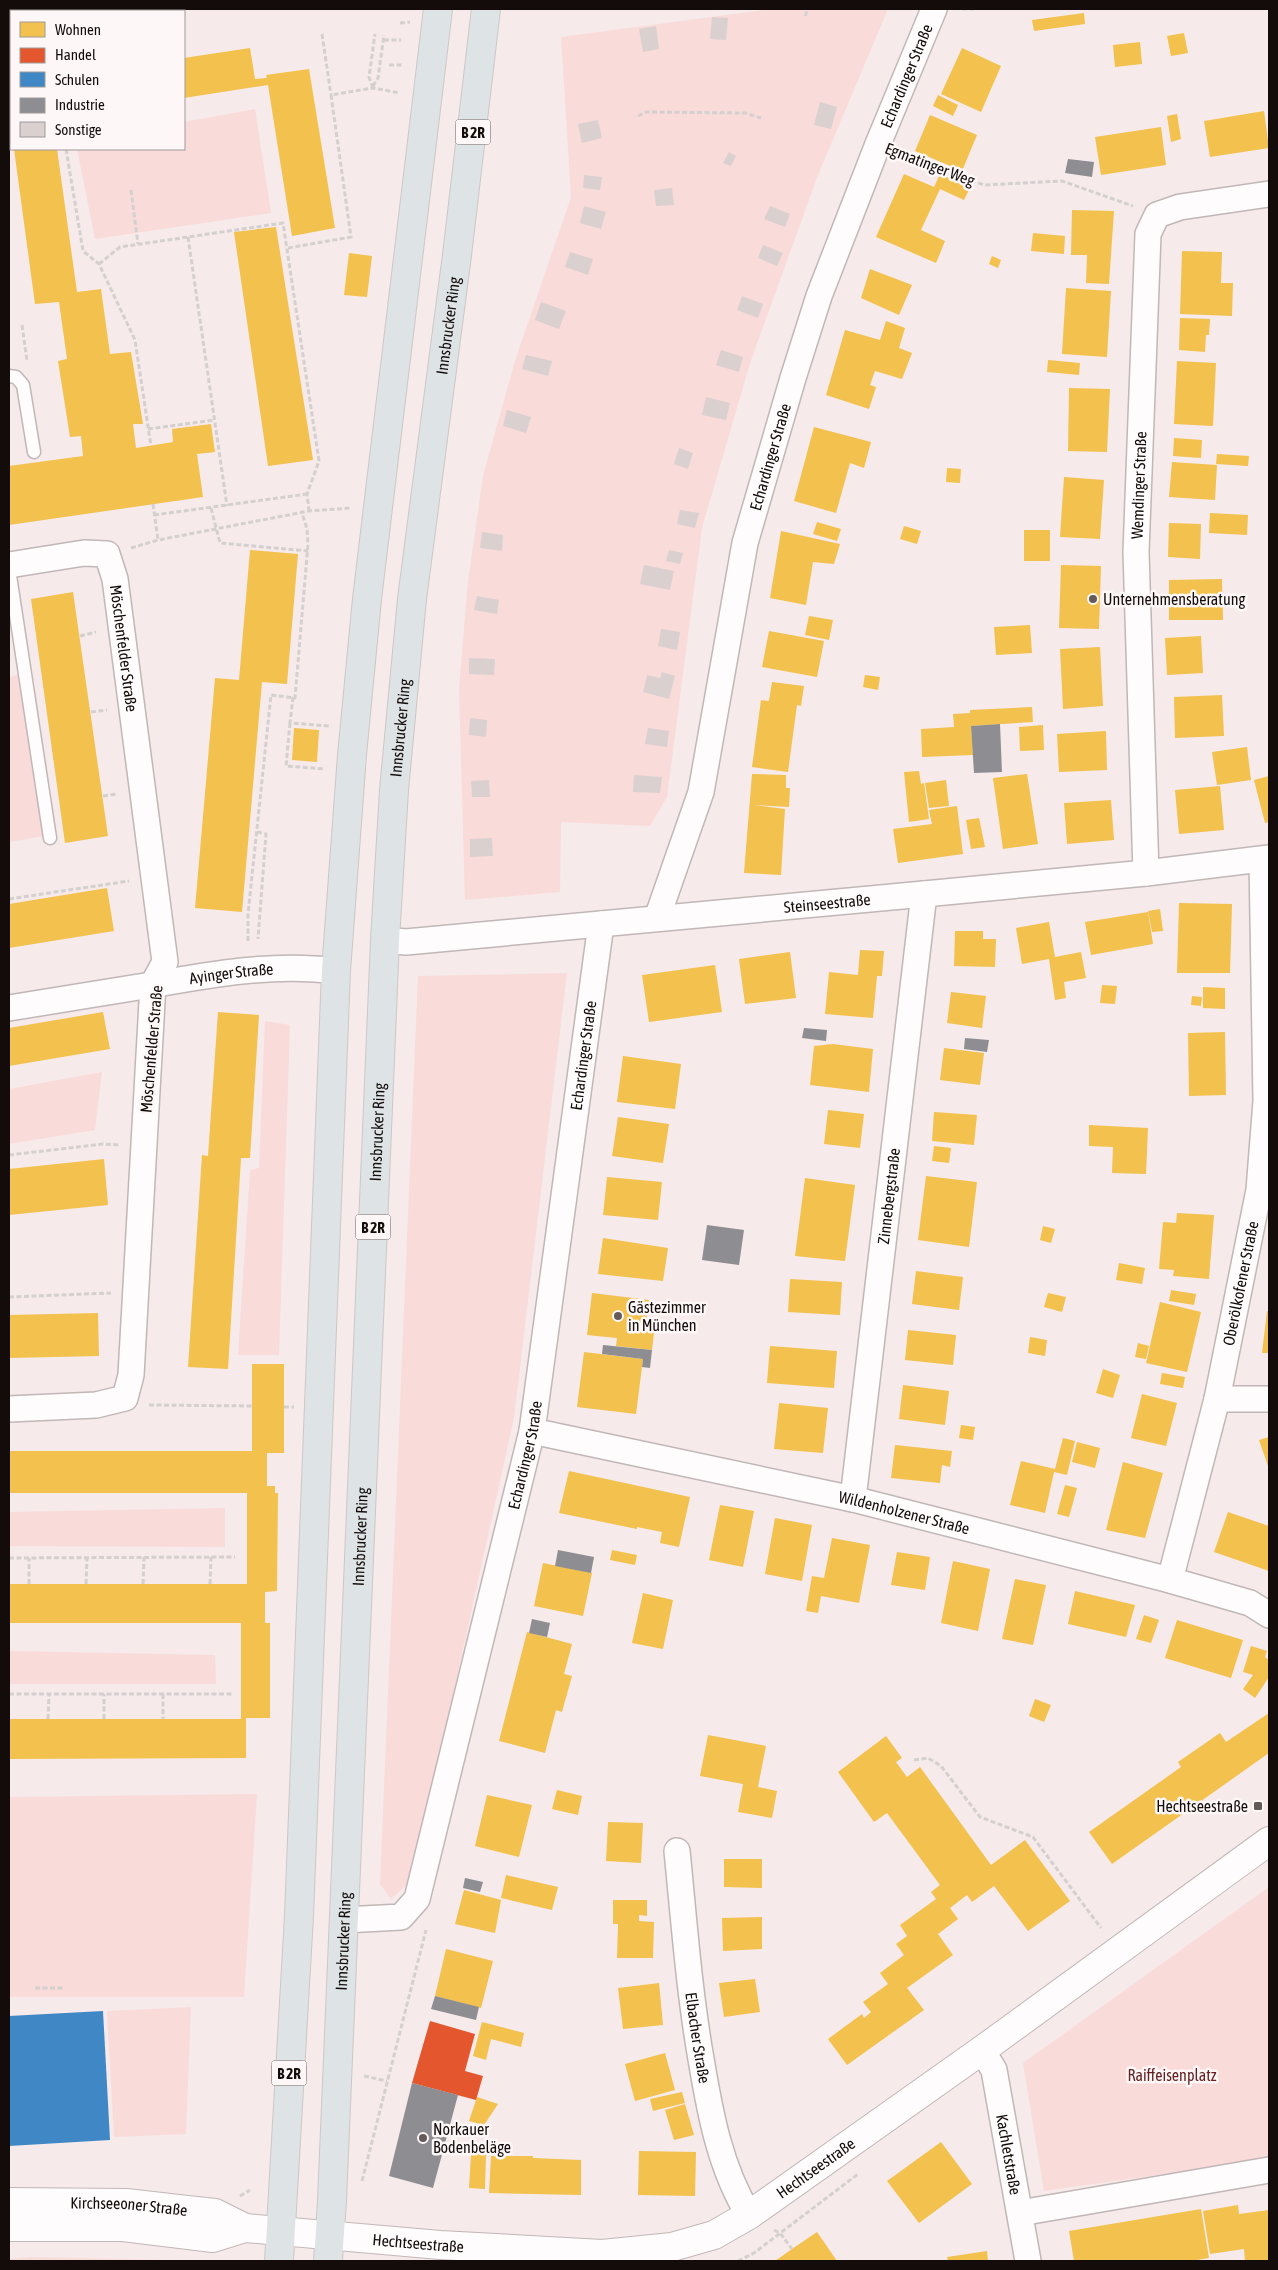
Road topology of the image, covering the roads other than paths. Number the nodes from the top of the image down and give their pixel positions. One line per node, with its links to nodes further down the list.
1 (438, 9): 16 (main road, B 2R)
2 (486, 9): 15 (main road, Innsbrucker Ring / B 2R)
3 (934, 9): 13 (street, Echardinger Straße)
4 (1269, 194): 11 (street, Wemdinger Straße)
5 (9, 376): 6 (lane)
6 (34, 452)
7 (9, 564): 17 (street, Möschenfelder Straße)
8 (9, 569): 9 (lane)
9 (50, 838)
10 (1266, 859): 11 (street, Steinseestraße); 19 (street, Oberölkofener Straße)
11 (1146, 873): 12 (street, Steinseestraße)
12 (924, 894): 13 (street, Steinseestraße); 23 (street, Zinnebergstraße)
13 (656, 918): 14 (street, Steinseestraße)
14 (601, 924): 15 (street, Steinseestraße); 22 (street, Echardinger Straße)
15 (385, 940): 28 (main road, Innsbrucker Ring / B 2R)
16 (336, 971): 17 (street, Ayinger Straße); 36 (main road, B 2R)
17 (153, 984): 18 (street, Ayinger Straße); 21 (street, Möschenfelder Straße)
18 (9, 1008)
19 (1217, 1398): 20 (street); 24 (street, Oberölkofener Straße)
20 (1269, 1399)
21 (9, 1409)
22 (532, 1431): 23 (street, Wildenholzener Straße); 28 (street, Echardinger Straße)
23 (852, 1498): 24 (street, Wildenholzener Straße)
24 (1170, 1580): 25 (street, Wildenholzener Straße)
25 (1269, 1614)
26 (1269, 1841): 29 (street, Hechtseestraße)
27 (677, 1851): 33 (street, Elbacher Straße)
28 (344, 1920): 37 (main road, Innsbrucker Ring / B 2R)
29 (982, 2050): 32 (street, Kachletstraße); 33 (street, Hechtseestraße)
30 (1269, 2170): 32 (street)
31 (9, 2202): 35 (street, Kirchseeoner Straße)
32 (1020, 2213): 40 (street, Kachletstraße)
33 (750, 2215): 38 (street, Hechtseestraße)
34 (9, 2228): 35 (street, Kirchseeoner Straße)
35 (245, 2228): 36 (street, Kirchseeoner Straße)
36 (280, 2231): 37 (street, Hechtseestraße); 39 (main road, B 2R)
37 (329, 2248): 38 (street, Hechtseestraße)
38 (673, 2254)
39 (279, 2261)
40 (1028, 2261)

